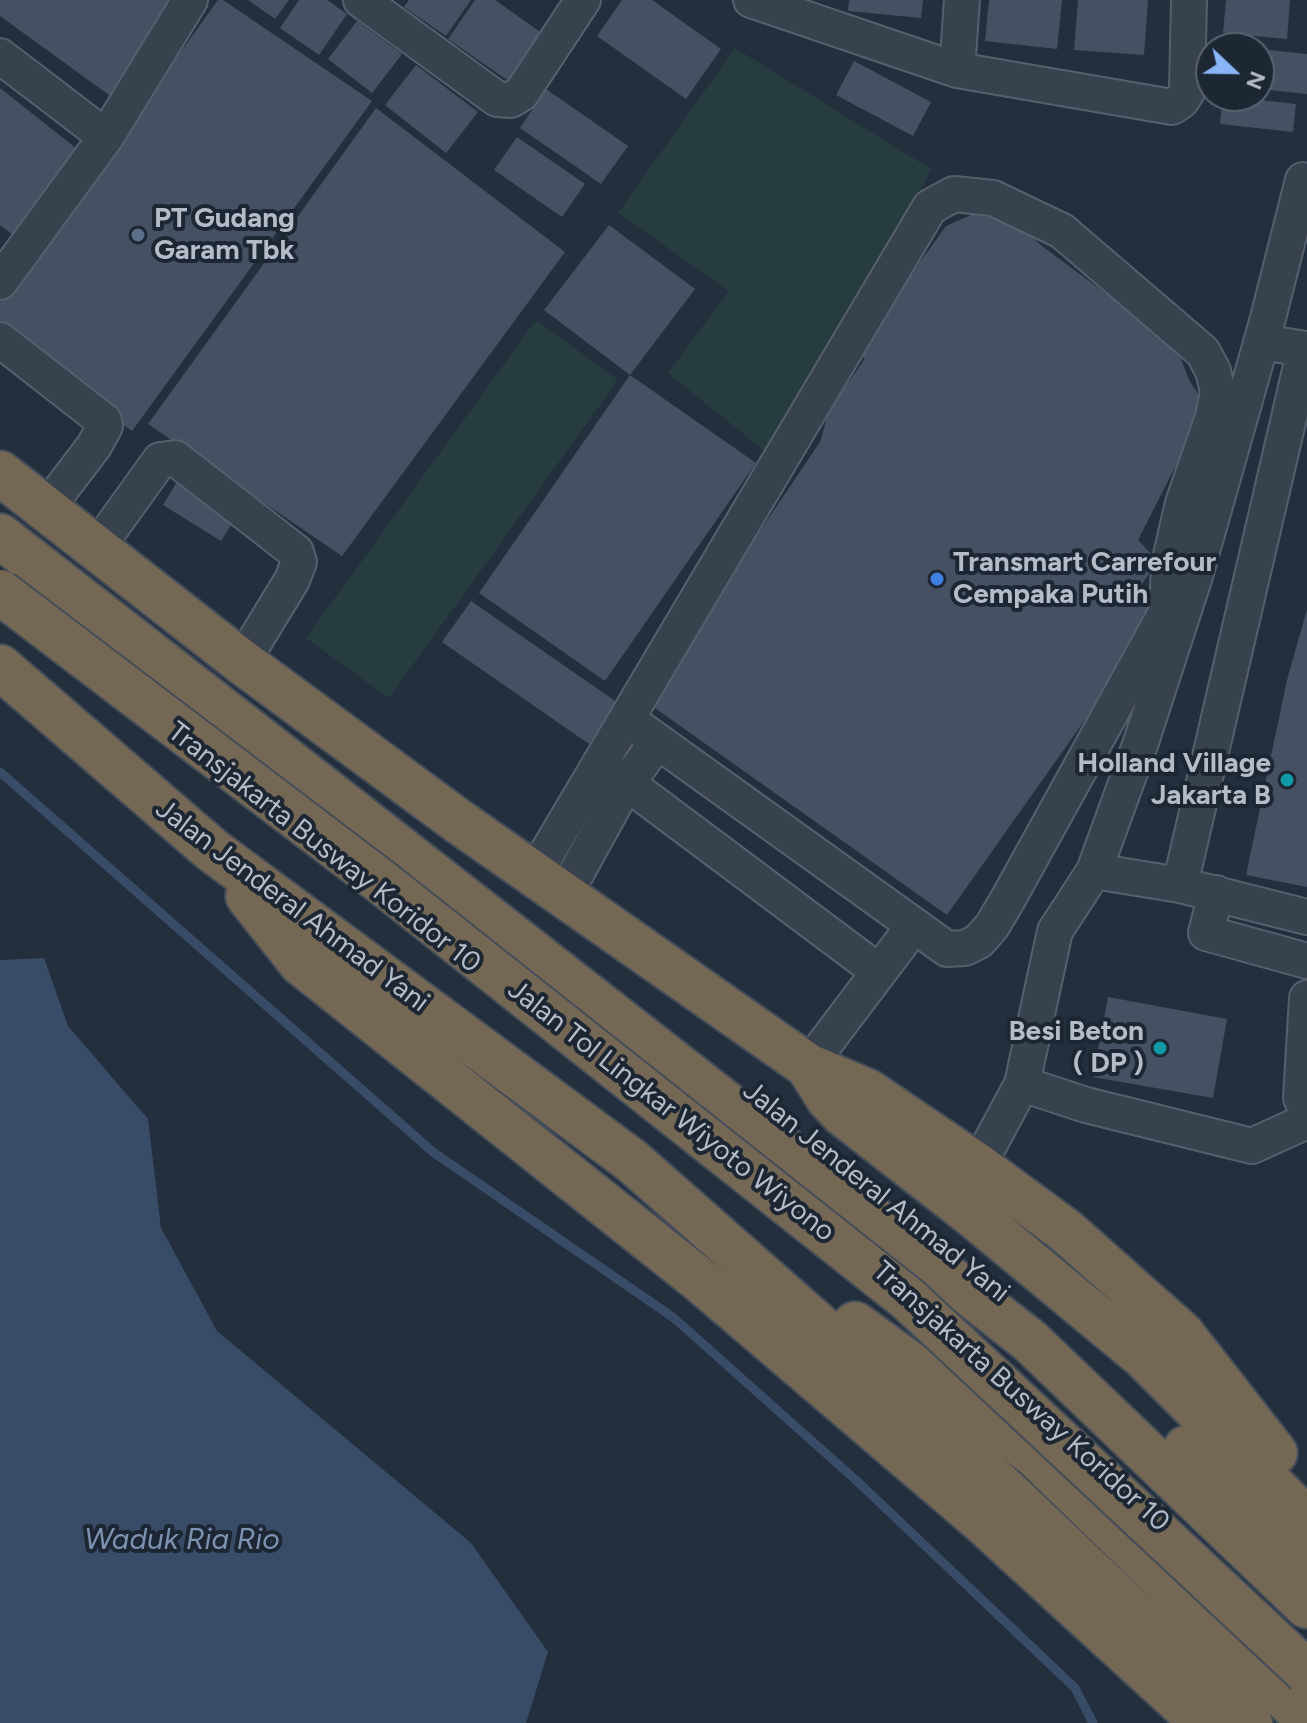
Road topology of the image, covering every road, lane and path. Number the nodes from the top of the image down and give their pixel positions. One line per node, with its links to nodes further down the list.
1 (190, 0): 9 (street)
2 (361, 0): 3 (street)
3 (583, 0)
4 (751, 0): 8 (street)
5 (962, 0): 8 (street)
6 (1189, 0): 8 (street)
7 (0, 56): 9 (street)
8 (957, 70)
9 (106, 137): 11 (street)
10 (1307, 182): 14 (street)
11 (12, 242): 12 (street)
12 (0, 282)
13 (0, 340): 16 (street)
14 (1261, 342): 30 (street); 33 (street)
15 (0, 473): 16 (highway, Jalan Jenderal Ahmad Yani)
16 (46, 509): 18 (highway, Jalan Jenderal Ahmad Yani)
17 (0, 536): 49 (highway, Jalan Tol Lingkar Wiyoto Wiyono)
18 (96, 549): 21 (highway, Jalan Jenderal Ahmad Yani); 21 (street)
19 (0, 553): 50 (street, Transjakarta Busway Koridor 10)
20 (0, 593): 51 (street, Transjakarta Busway Koridor 10); 52 (highway, Jalan Tol Lingkar Wiyoto Wiyono, bridge)
21 (242, 662): 27 (highway, Jalan Jenderal Ahmad Yani)
22 (0, 667): 29 (highway, Jalan Jenderal Ahmad Yani)
23 (628, 720): 24 (street); 25 (street); 36 (street)
24 (657, 742): 26 (street); 28 (street)
25 (600, 763): 26 (street); 31 (street)
26 (627, 783): 31 (street); 32 (street)
27 (458, 821): 31 (highway, Jalan Jenderal Ahmad Yani); 48 (highway, Jalan Jenderal Ahmad Yani)
28 (795, 842): 32 (street); 36 (street)
29 (212, 850): 44 (highway, Jalan Jenderal Ahmad Yani); 54 (highway)
30 (1094, 871): 33 (street); 41 (street)
31 (550, 884): 40 (highway, Jalan Jenderal Ahmad Yani)
32 (762, 884): 38 (street)
33 (1180, 885): 34 (street)
34 (1216, 893): 35 (street); 37 (street)
35 (1307, 917)
36 (913, 927): 38 (street)
37 (1307, 961)
38 (878, 971): 40 (street)
39 (1307, 998): 42 (street)
40 (808, 1066): 45 (highway); 47 (highway, Jalan Jenderal Ahmad Yani)
41 (1022, 1084): 43 (street); 45 (street)
42 (1307, 1111)
43 (1307, 1121)
44 (632, 1161): 53 (highway, Jalan Jenderal Ahmad Yani); 55 (highway, Jalan Jenderal Ahmad Yani)
45 (978, 1166): 46 (highway)
46 (1307, 1494)
47 (1307, 1520)
48 (1307, 1561)
49 (1307, 1606)
50 (1307, 1615)
51 (1307, 1660)
52 (1307, 1672)
53 (1307, 1719)
54 (1203, 1723)
55 (1250, 1723)

